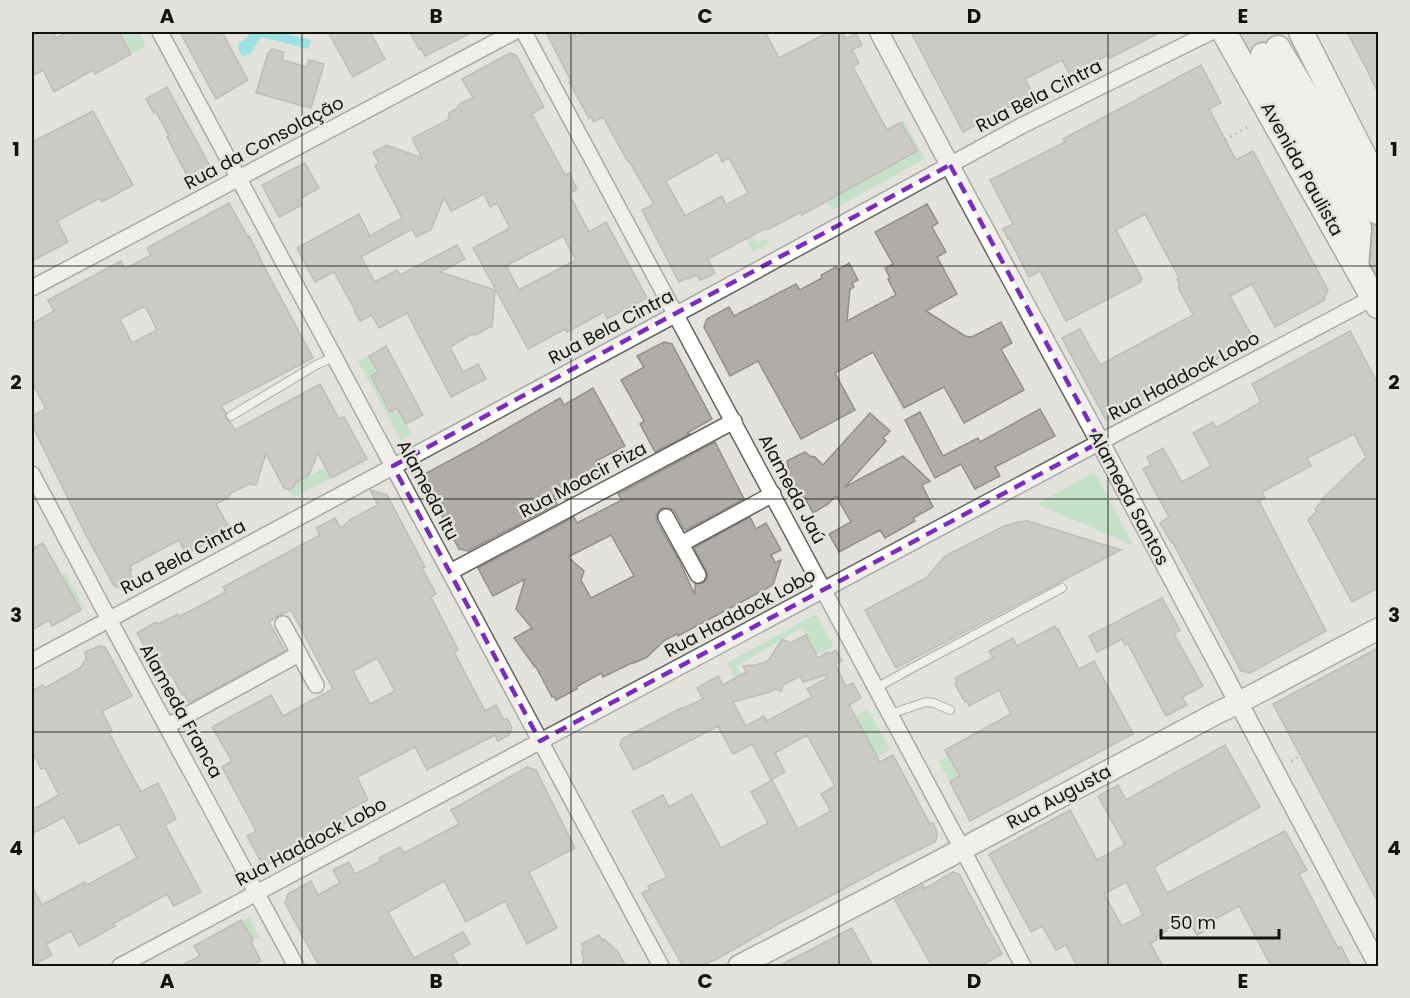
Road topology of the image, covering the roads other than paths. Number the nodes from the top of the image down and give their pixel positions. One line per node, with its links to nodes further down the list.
1 (160, 32): 10 (street, Alameda Itu)
2 (514, 32): 10 (street, Rua da Consolação)
3 (524, 32): 16 (street, Alameda Jaú)
4 (879, 32): 9 (street, Alameda Santos)
5 (1211, 32): 9 (street, Rua Bela Cintra)
6 (1224, 32): 8 (main road, Avenida Paulista)
7 (1304, 38): 8 (main road); 11 (main road)
8 (1250, 75): 13 (main road, Avenida Paulista)
9 (950, 165): 16 (street, Rua Bela Cintra); 20 (street, Alameda Santos)
10 (238, 178): 14 (street, Rua da Consolação); 17 (street, Alameda Itu)
11 (1378, 184)
12 (1378, 212): 13 (main road)
13 (1356, 266): 15 (main road, Avenida Paulista)
14 (32, 288)
15 (1377, 300): 20 (street, Rua Haddock Lobo)
16 (676, 314): 19 (street, Alameda Jaú); 21 (street, Rua Bela Cintra)
17 (334, 357): 18 (lane); 21 (street, Alameda Itu)
18 (231, 416)
19 (734, 422): 23 (street, Alameda Jaú); 26 (street, Rua Moacir Piza)
20 (1100, 442): 29 (street, Rua Haddock Lobo); 37 (street, Alameda Santos)
21 (393, 466): 26 (street, Alameda Itu); 30 (street, Rua Bela Cintra)
22 (32, 474): 30 (street, Alameda Franca)
23 (773, 494): 25 (street); 29 (street, Alameda Jaú)
24 (666, 517): 25 (street)
25 (681, 544): 27 (street)
26 (450, 572): 41 (street, Alameda Itu)
27 (698, 575)
28 (1062, 588): 36 (lane)
29 (824, 590): 36 (street, Alameda Jaú); 41 (street, Rua Haddock Lobo)
30 (108, 619): 34 (street, Rua Bela Cintra); 40 (street, Alameda Franca)
31 (283, 624): 33 (street)
32 (1378, 628): 37 (main road, Rua Augusta)
33 (299, 654): 35 (street); 40 (street)
34 (32, 661)
35 (316, 685)
36 (876, 688): 39 (street, Alameda Jaú)
37 (1238, 703): 42 (main road, Rua Augusta); 44 (street, Alameda Santos)
38 (950, 710): 39 (lane)
39 (890, 714): 42 (street, Alameda Jaú)
40 (167, 726): 43 (street, Alameda Franca)
41 (540, 741): 43 (street, Rua Haddock Lobo); 47 (street, Alameda Itu)
42 (962, 849): 48 (main road, Rua Augusta); 49 (street, Alameda Jaú)
43 (257, 893): 45 (street, Rua Haddock Lobo); 46 (street, Alameda Franca)
44 (1378, 965)
45 (120, 966)
46 (297, 966)
47 (661, 966)
48 (739, 966)
49 (1023, 966)

